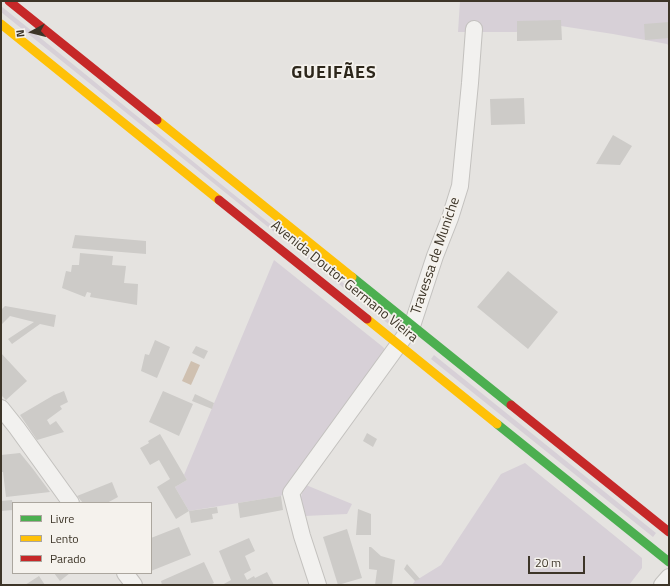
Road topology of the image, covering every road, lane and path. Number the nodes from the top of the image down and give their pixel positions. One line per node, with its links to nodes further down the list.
1 (9, 1): 4 (main road, Avenida Doutor Germano Vieira)
2 (1, 24): 5 (main road, Avenida Doutor Germano Vieira)
3 (474, 29): 4 (street, Travessa de Muniche)
4 (412, 326): 5 (street, Travessa de Muniche); 8 (main road, Avenida Doutor Germano Vieira)
5 (399, 344): 9 (main road, Avenida Doutor Germano Vieira); 13 (street, Travessa de Muniche)
6 (2, 412): 7 (street)
7 (69, 502)
8 (669, 532)
9 (669, 562)
10 (126, 574): 12 (street)
11 (669, 577): 14 (street)
12 (134, 585)
13 (318, 585)
14 (662, 585)

